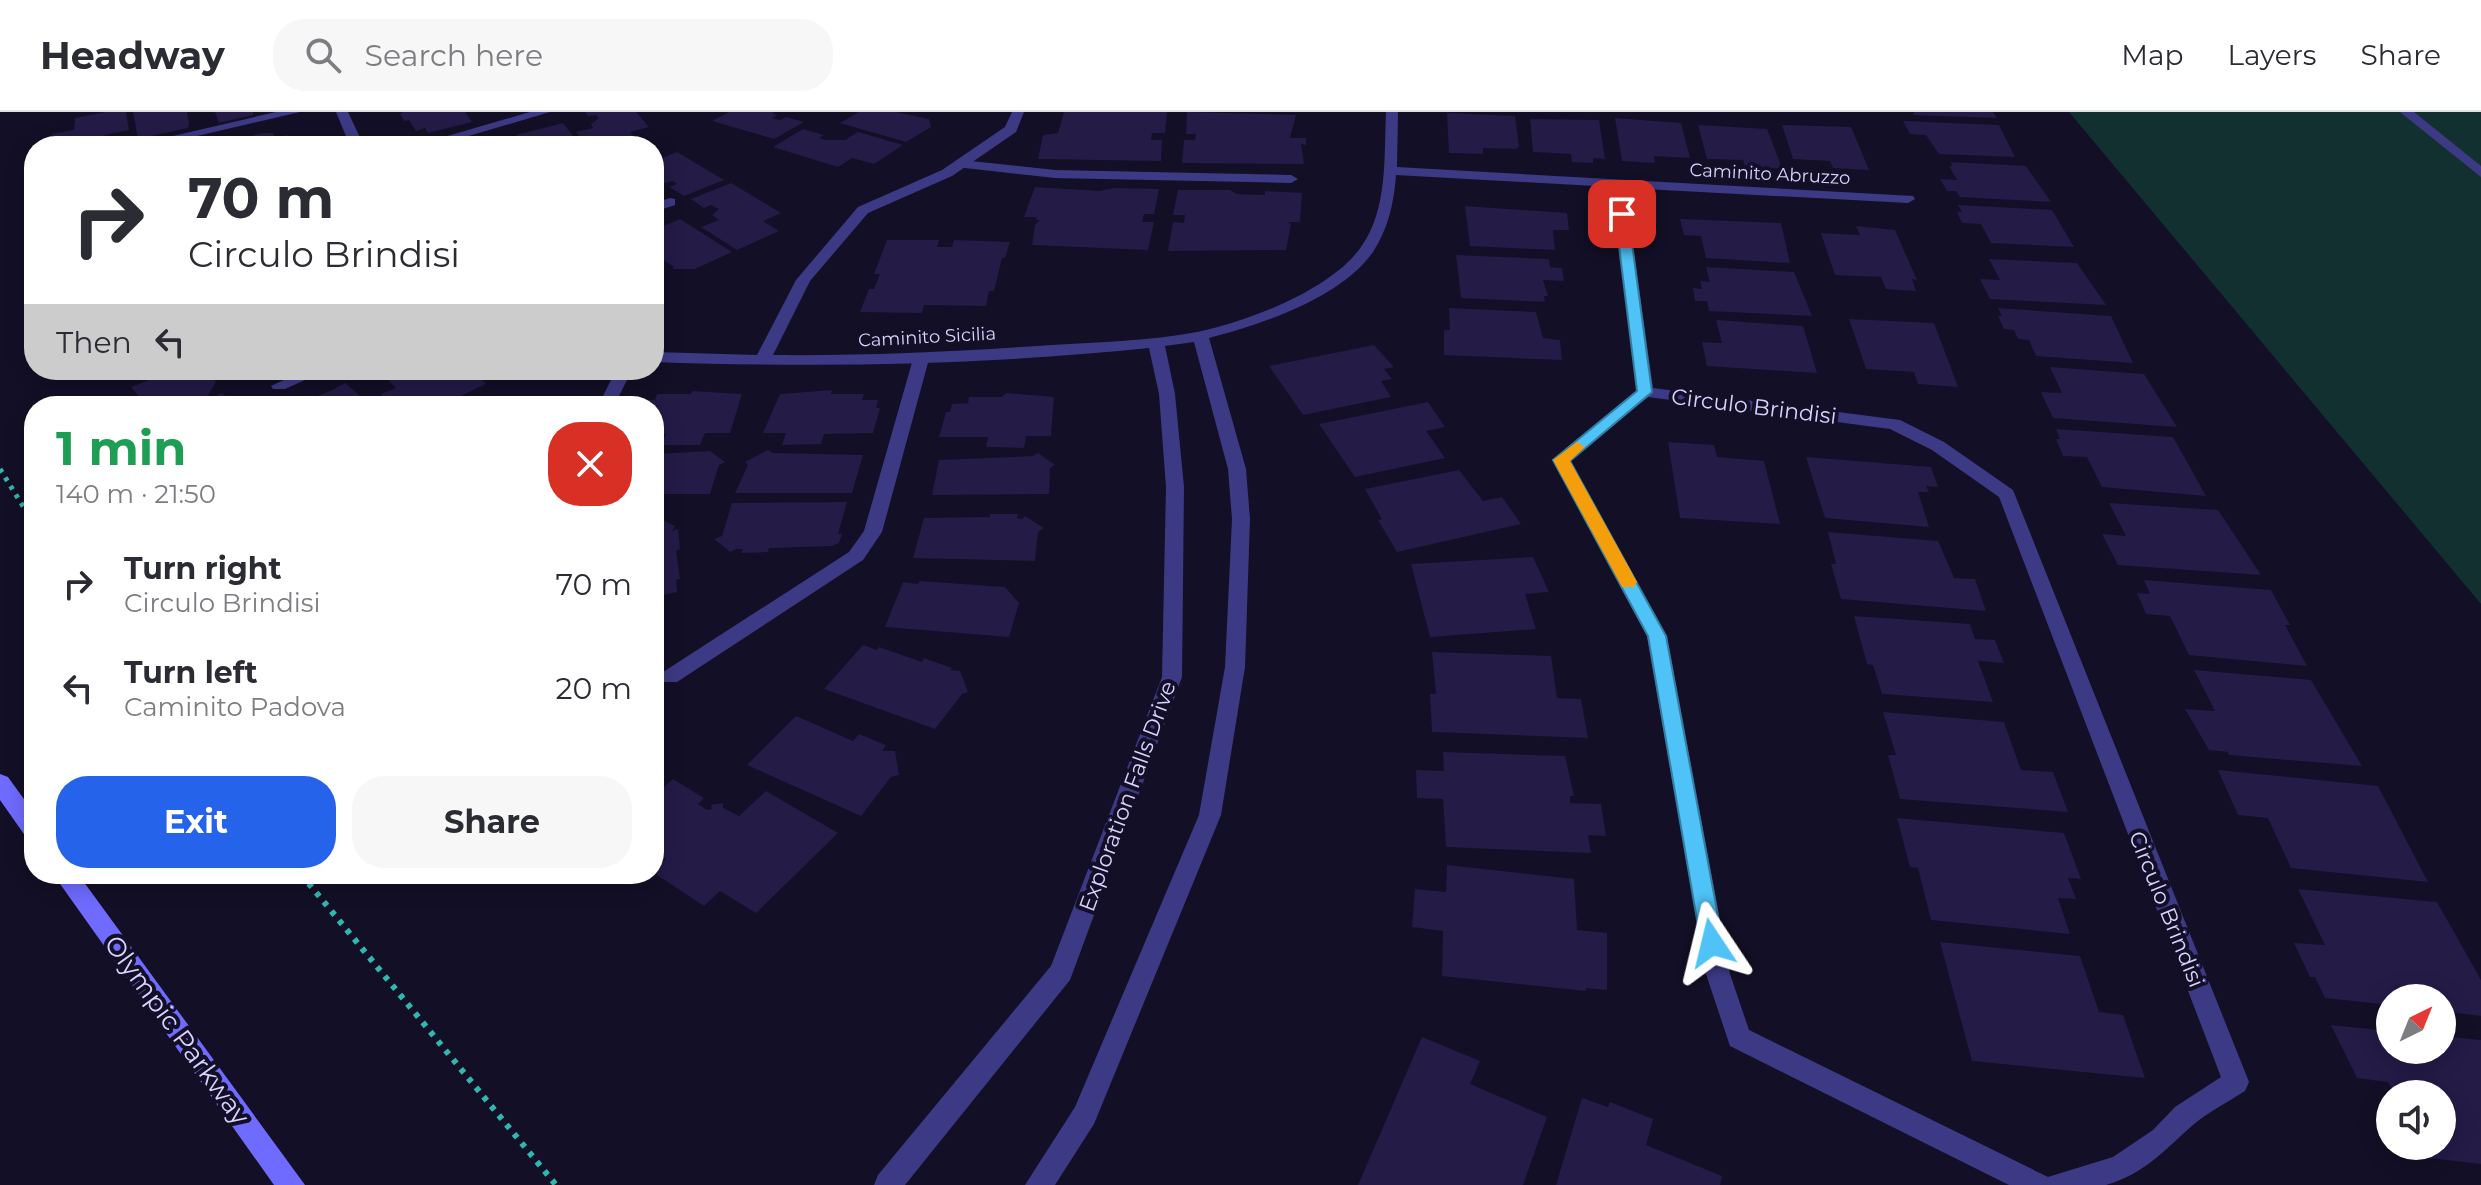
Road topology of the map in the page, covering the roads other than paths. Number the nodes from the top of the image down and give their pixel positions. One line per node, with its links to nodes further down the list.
1 (294, 112): 7 (street)
2 (342, 112): 8 (street)
3 (544, 112): 9 (street)
4 (1018, 112): 10 (street)
5 (1392, 112): 11 (street, Caminito Sicilia)
6 (2406, 112): 12 (street)
7 (183, 136)
8 (353, 136)
9 (456, 136)
10 (961, 164): 13 (street); 22 (street)
11 (1390, 171): 14 (street, Caminito Abruzzo); 18 (street, Caminito Sicilia)
12 (2481, 173)
13 (1291, 179)
14 (1618, 184): 15 (street, Caminito Abruzzo); 25 (street)
15 (1908, 199)
16 (670, 202): 17 (street)
17 (664, 204)
18 (1200, 336): 19 (street, Caminito Sicilia); 32 (street)
19 (1156, 343): 21 (street, Caminito Sicilia); 31 (street, Exploration Falls Drive)
20 (664, 357): 22 (street, Caminito Sicilia)
21 (921, 359): 22 (street, Caminito Sicilia); 26 (street)
22 (762, 362)
23 (294, 380): 24 (street)
24 (279, 386)
25 (1645, 392): 33 (street, Circulo Brindisi); 34 (street, Circulo Brindisi)
26 (670, 677)
27 (0, 783): 28 (main road)
28 (24, 817)
29 (72, 884): 30 (main road, Olympic Parkway)
30 (291, 1185)
31 (888, 1185)
32 (1039, 1185)
33 (2038, 1185)
34 (2059, 1185)

